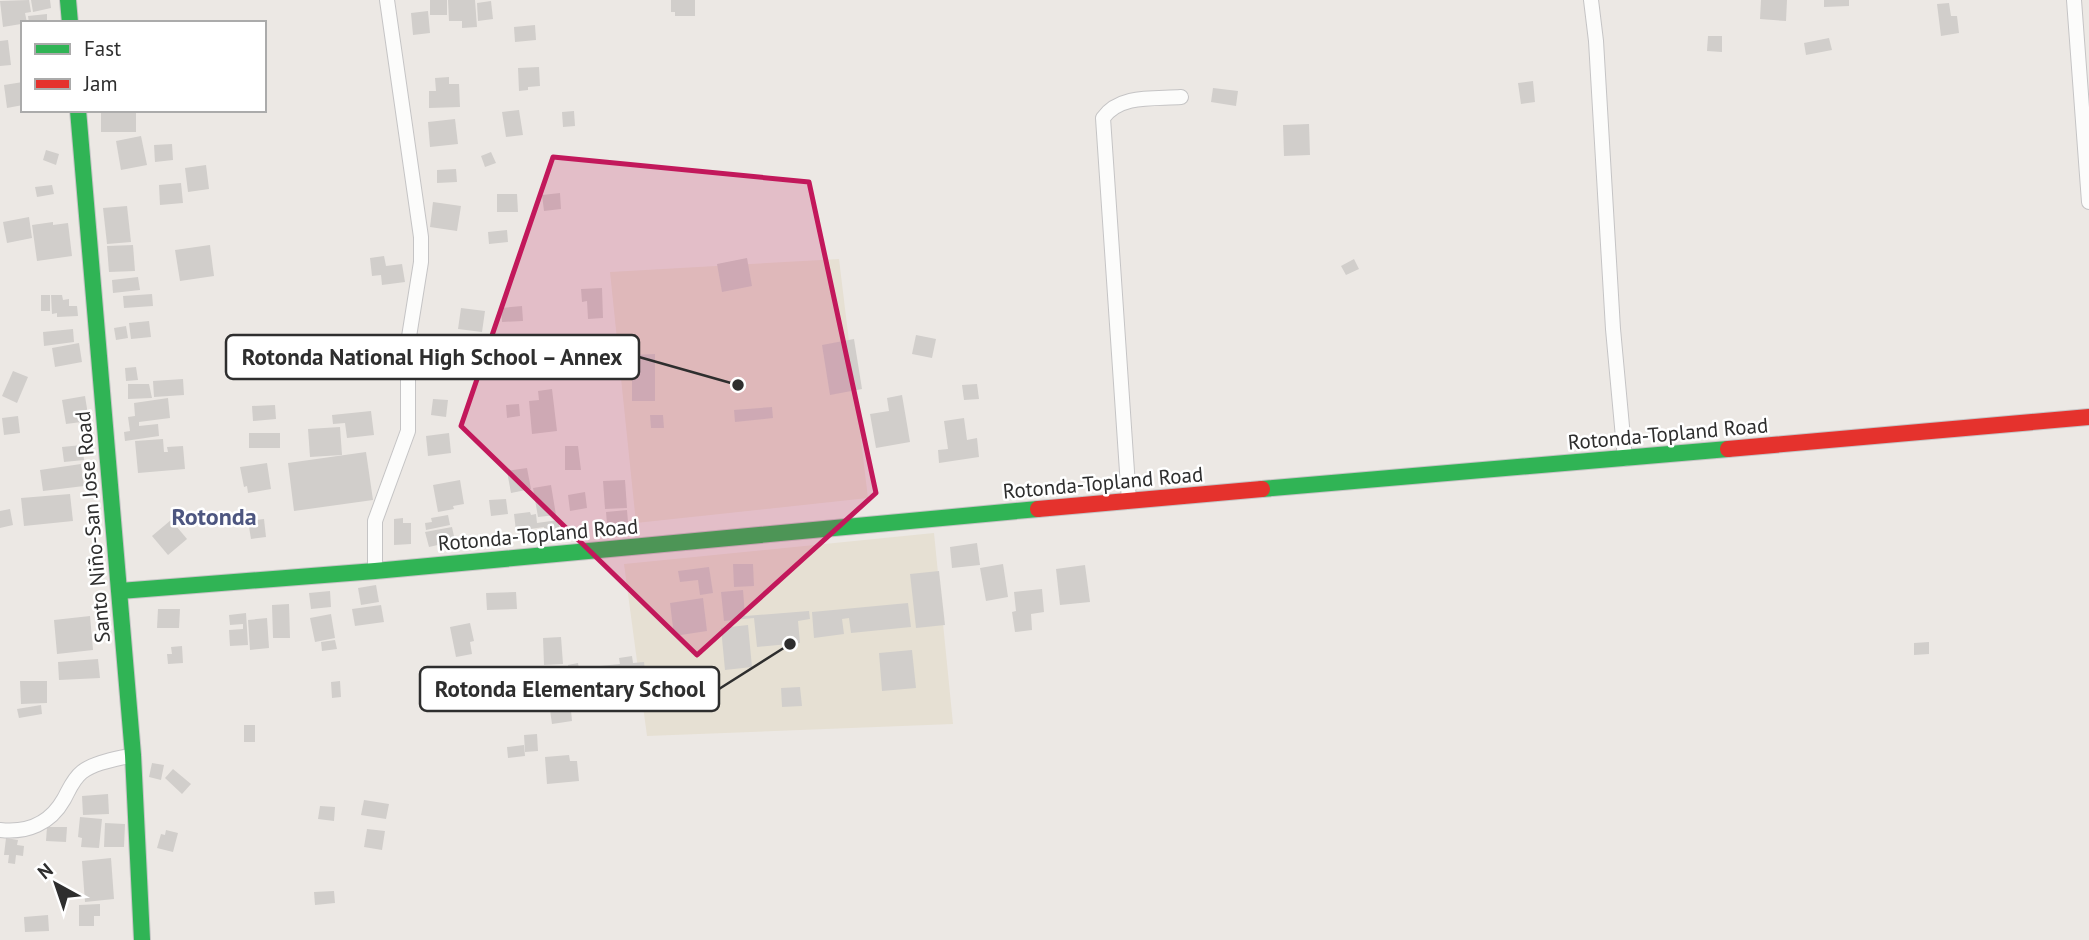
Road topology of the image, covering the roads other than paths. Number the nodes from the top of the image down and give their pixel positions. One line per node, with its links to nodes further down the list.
1 (68, 0): 5 (main road)
2 (387, 0): 12 (street)
3 (1591, 0): 10 (street)
4 (2074, 0): 8 (street)
5 (70, 21)
6 (1181, 97): 11 (street)
7 (78, 112): 13 (main road, Santo Niño-San Jose Road)
8 (2089, 202)
9 (2089, 417): 10 (main road, Rotonda-Topland Road)
10 (1625, 459): 11 (main road, Rotonda-Topland Road)
11 (1129, 501): 12 (main road, Rotonda-Topland Road)
12 (375, 571): 13 (main road, Rotonda-Topland Road)
13 (120, 591): 14 (main road, Santo Niño-San Jose Road)
14 (133, 755): 15 (street); 16 (main road, Santo Niño-San Jose Road)
15 (0, 830)
16 (142, 940)

